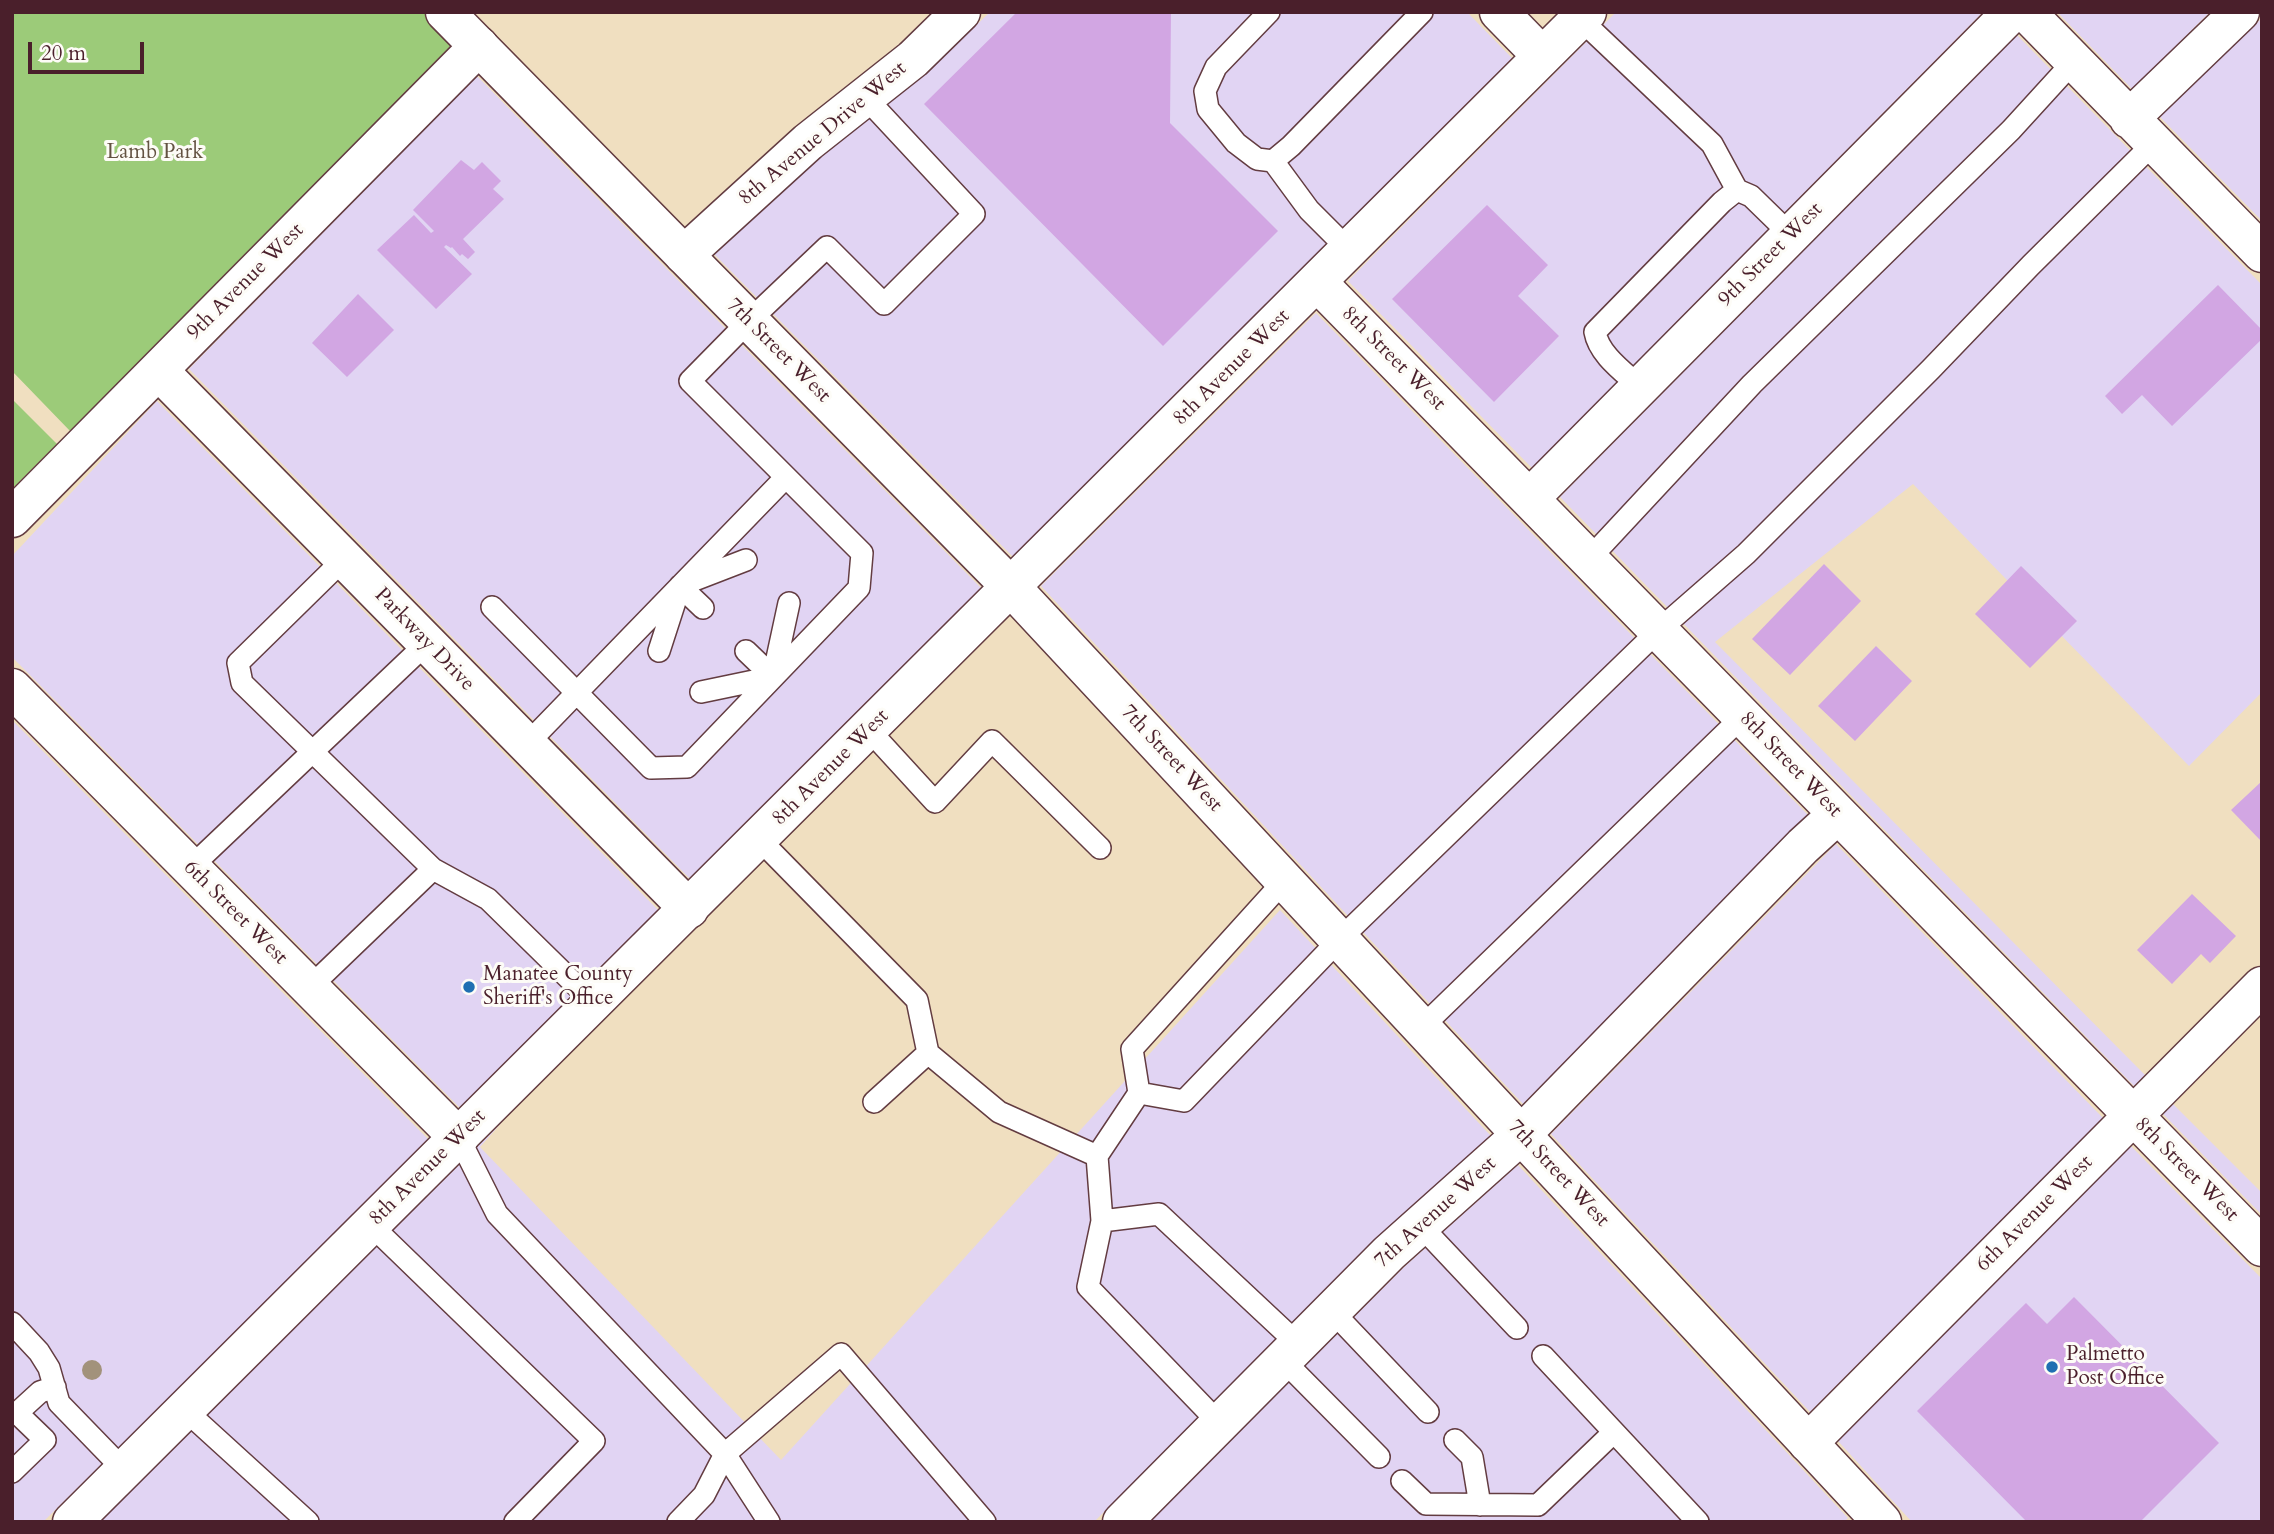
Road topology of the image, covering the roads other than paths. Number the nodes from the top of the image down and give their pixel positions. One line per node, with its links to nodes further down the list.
1 (445, 12): 10 (street, 7th Street West)
2 (961, 12): 13 (street, 8th Avenue Drive West)
3 (1269, 12): 15 (lane)
4 (1422, 12): 15 (lane)
5 (1499, 12): 11 (street)
6 (2012, 12): 17 (street, 9th Street West)
7 (2025, 12): 12 (street)
8 (2240, 12): 14 (street)
9 (1584, 16): 11 (street, 8th Avenue West); 16 (lane)
10 (479, 46): 20 (street, 7th Street West); 23 (street, 9th Avenue West)
11 (1542, 56): 18 (street, 8th Avenue West)
12 (2074, 61): 14 (street); 29 (lane)
13 (865, 97): 20 (street, 8th Avenue Drive West); 22 (lane)
14 (2142, 131): 19 (street); 36 (lane)
15 (1273, 161): 18 (lane)
16 (1737, 190): 17 (lane); 24 (lane)
17 (1791, 235): 24 (street, 9th Street West)
18 (1350, 251): 21 (street, 8th Avenue West)
19 (2262, 253)
20 (684, 255): 22 (street, 7th Street West)
21 (1318, 283): 26 (street, 8th Street West); 32 (street, 8th Avenue West)
22 (749, 321): 25 (lane); 32 (street, 7th Street West)
23 (159, 371): 27 (street, 9th Avenue West); 28 (street, Parkway Drive)
24 (1640, 387): 26 (street, 9th Street West)
25 (786, 477): 31 (lane); 40 (lane)
26 (1530, 498): 29 (street, 8th Street West)
27 (12, 517)
28 (344, 559): 37 (street, Parkway Drive); 47 (lane)
29 (1589, 559): 36 (street, 8th Street West)
30 (746, 560): 31 (lane)
31 (680, 586): 35 (lane); 38 (lane); 42 (lane)
32 (1012, 587): 45 (street, 8th Avenue West); 53 (street, 7th Street West)
33 (789, 603): 40 (lane)
34 (492, 607): 42 (lane)
35 (703, 608)
36 (1659, 630): 44 (street, 8th Street West); 55 (lane)
37 (427, 643): 46 (street, Parkway Drive); 47 (lane)
38 (659, 651)
39 (746, 651): 40 (lane)
40 (773, 677): 42 (lane); 43 (lane)
41 (12, 688): 51 (street, 6th Street West)
42 (577, 692): 46 (lane)
43 (701, 692)
44 (1743, 716): 48 (street, 8th Street West); 59 (lane)
45 (869, 730): 49 (street, 8th Avenue West); 50 (lane)
46 (526, 744): 54 (street, Parkway Drive)
47 (314, 751): 51 (lane); 52 (lane)
48 (1838, 814): 63 (street, 8th Street West); 64 (street, 7th Avenue West)
49 (759, 839): 54 (street, 8th Avenue West); 60 (lane)
50 (1100, 848)
51 (190, 868): 57 (street, 6th Street West)
52 (433, 869): 57 (lane); 58 (lane)
53 (1284, 881): 55 (street, 7th Street West); 61 (lane)
54 (689, 909): 58 (street, 8th Avenue West)
55 (1339, 940): 59 (street, 7th Street West); 61 (lane)
56 (2262, 986): 63 (street, 6th Avenue West)
57 (309, 988): 65 (street, 6th Street West)
58 (594, 1003): 65 (street, 8th Avenue West)
59 (1421, 1028): 64 (street, 7th Street West)
60 (928, 1053): 62 (lane); 66 (lane)
61 (1139, 1093): 66 (lane)
62 (874, 1102)
63 (2133, 1116): 70 (street, 8th Street West); 83 (street, 6th Avenue West)
64 (1521, 1135): 69 (street, 7th Avenue West); 83 (street, 7th Street West)
65 (458, 1138): 68 (street, 8th Avenue West); 84 (lane)
66 (1097, 1156): 67 (lane)
67 (1102, 1221): 74 (lane); 80 (lane)
68 (371, 1225): 77 (street, 8th Avenue West); 93 (lane)
69 (1420, 1225): 71 (street, 7th Avenue West); 73 (lane)
70 (2262, 1247)
71 (1332, 1311): 74 (street, 7th Avenue West); 78 (lane)
72 (12, 1323): 76 (lane)
73 (1517, 1328)
74 (1291, 1352): 80 (street, 7th Avenue West); 85 (lane)
75 (1543, 1356): 81 (lane)
76 (55, 1387): 79 (lane); 86 (lane)
77 (185, 1410): 86 (street, 8th Avenue West); 92 (lane)
78 (1428, 1412)
79 (14, 1416): 87 (lane)
80 (1220, 1423): 97 (street, 7th Avenue West)
81 (1614, 1432): 89 (lane); 98 (lane)
82 (1455, 1440): 89 (lane)
83 (1808, 1443): 90 (street, 7th Street West)
84 (725, 1454): 94 (lane); 95 (lane); 96 (lane)
85 (1379, 1457)
86 (124, 1470): 91 (street, 8th Avenue West)
87 (12, 1472)
88 (1402, 1481): 89 (lane)
89 (1480, 1505)
90 (1878, 1520)
91 (72, 1522)
92 (308, 1522)
93 (515, 1522)
94 (678, 1522)
95 (769, 1522)
96 (985, 1522)
97 (1122, 1522)
98 (1698, 1522)

